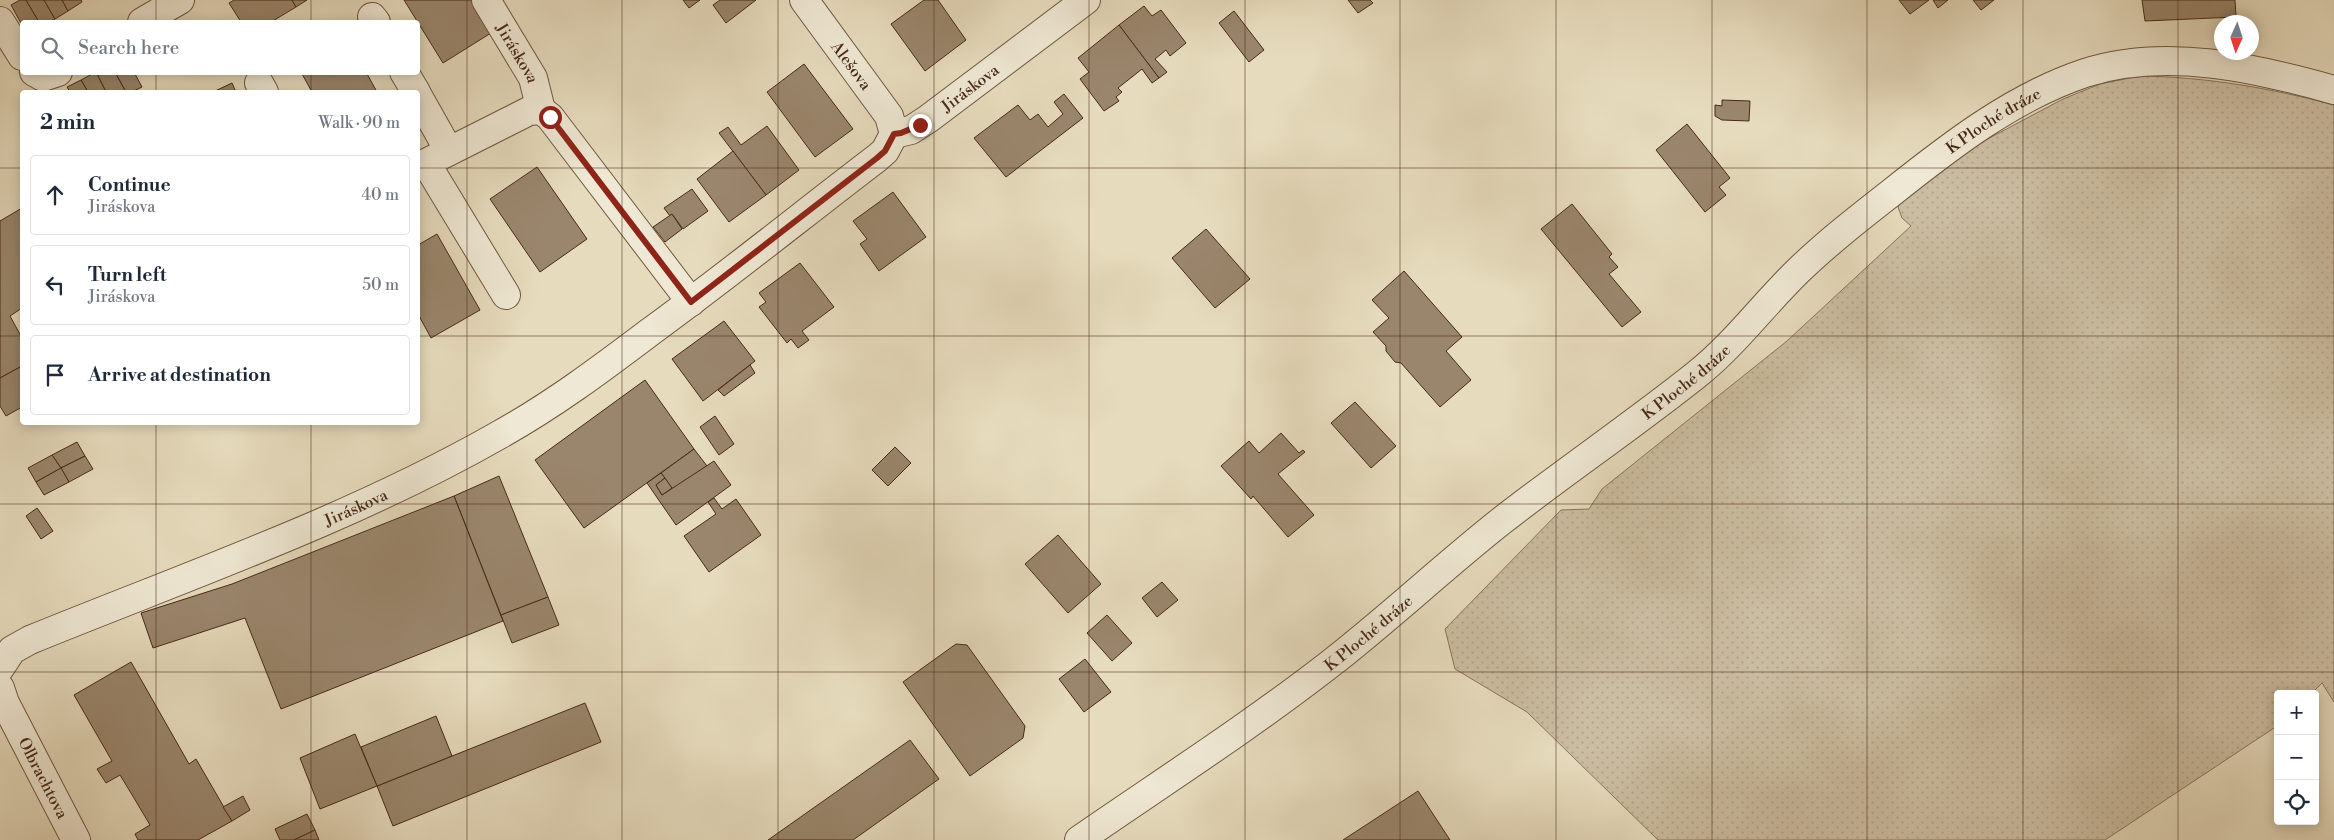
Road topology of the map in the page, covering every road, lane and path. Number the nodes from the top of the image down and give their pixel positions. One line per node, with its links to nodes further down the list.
1 (180, 0): 5 (street)
2 (486, 0): 12 (street, Jiráskova)
3 (804, 0): 13 (street, Alešova)
4 (1086, 0): 13 (street, Jiráskova)
5 (145, 20)
6 (0, 21): 7 (street)
7 (20, 53)
8 (406, 75): 9 (street)
9 (415, 90)
10 (2334, 90): 20 (street, K Ploché dráze)
11 (420, 108): 14 (street)
12 (541, 110): 14 (street, Jiráskova); 16 (street)
13 (894, 134): 16 (street, Jiráskova)
14 (431, 160): 15 (street)
15 (506, 295)
16 (691, 302): 17 (street, Jiráskova)
17 (0, 668)
18 (0, 688): 19 (street, Olbrachtova)
19 (76, 840)
20 (1079, 840)

